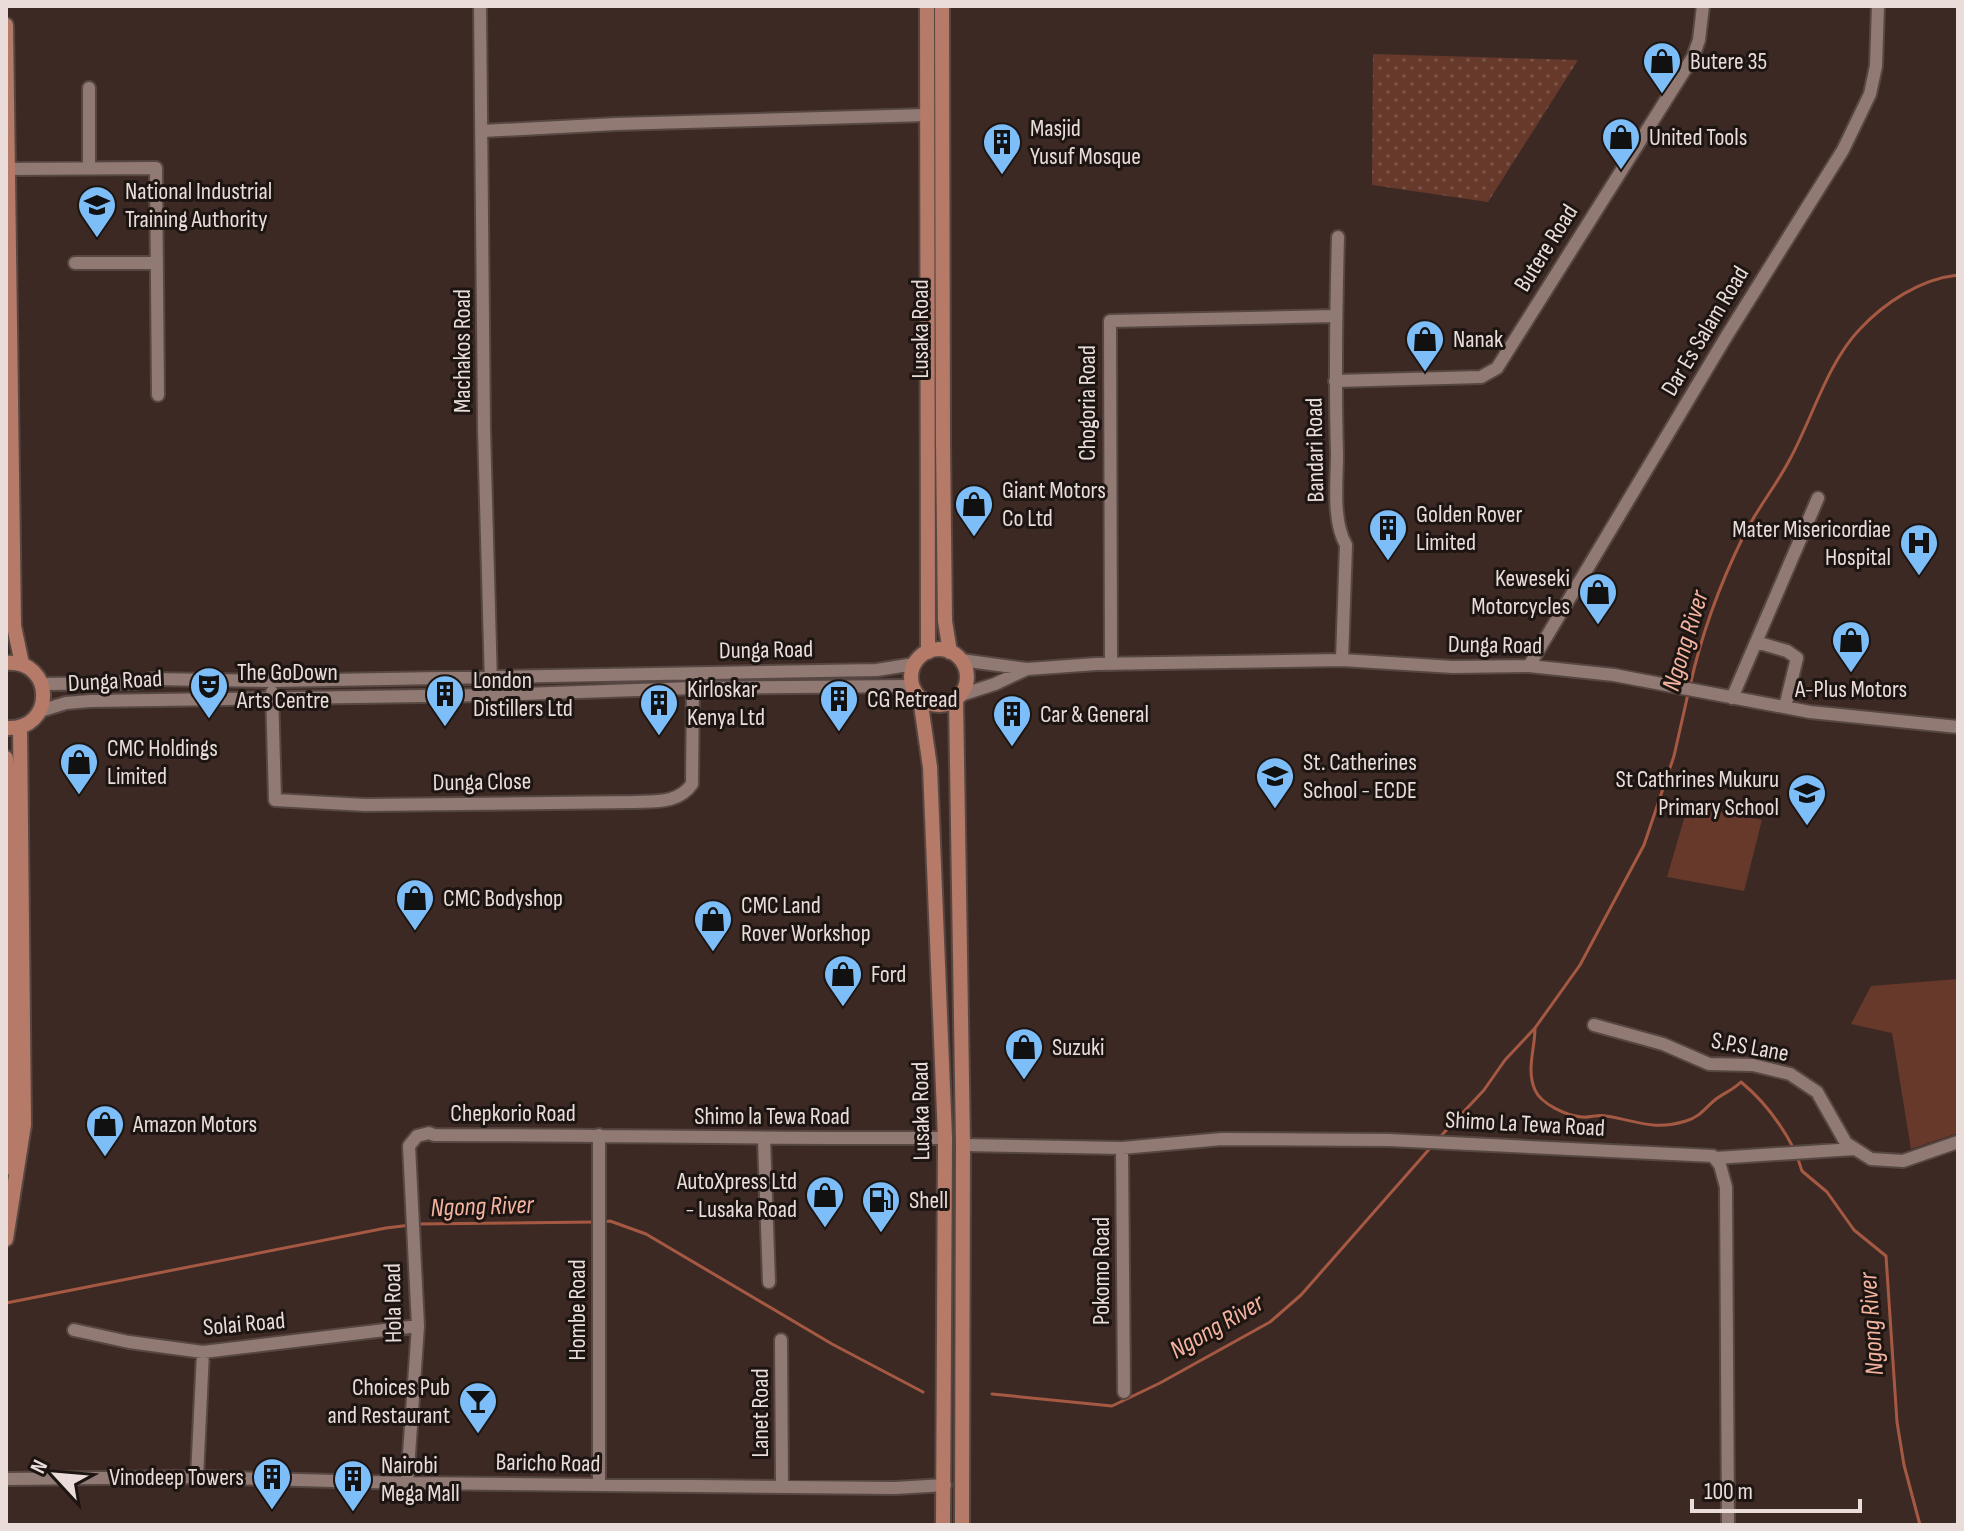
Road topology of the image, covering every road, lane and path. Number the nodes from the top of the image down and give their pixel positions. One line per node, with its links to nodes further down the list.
1 (480, 6): 9 (street, Machakos Road)
2 (927, 6): 8 (main road, Lusaka Road)
3 (942, 6): 23 (main road, Lusaka Road)
4 (1703, 6): 16 (street, Butere Road)
5 (1878, 6): 29 (street, Dar Es Salam Road)
6 (6, 25): 11 (main road)
7 (89, 88): 10 (street)
8 (926, 115): 9 (street); 22 (main road, Lusaka Road)
9 (482, 131): 32 (street, Machakos Road)
10 (89, 168): 11 (street); 14 (street)
11 (8, 169): 19 (main road)
12 (1338, 237): 15 (street, Bandari Road)
13 (75, 263): 14 (street)
14 (157, 263): 17 (street)
15 (1335, 316): 16 (street, Bandari Road); 28 (street, Chogoria Road)
16 (1335, 381): 24 (street, Bandari Road)
17 (158, 395)
18 (1818, 498): 20 (street)
19 (14, 626): 21 (main road); 26 (main road)
20 (1756, 642): 40 (street); 41 (street)
21 (6, 648)
22 (928, 652): 23 (main road); 27 (main road)
23 (955, 656): 30 (street, Dunga Road); 38 (main road)
24 (1342, 660): 28 (street, Dunga Road); 29 (street, Dunga Road)
25 (6, 663): 26 (main road)
26 (22, 664): 34 (main road)
27 (914, 664): 31 (street, Dunga Road); 36 (main road)
28 (1111, 664): 30 (street, Dunga Road)
29 (1529, 666): 40 (street, Dunga Road)
30 (1027, 669): 38 (street, Dunga Road)
31 (693, 674): 32 (street, Dunga Road); 35 (street, Dunga Close)
32 (491, 678): 33 (street, Dunga Road); 37 (street, Machakos Road)
33 (272, 681): 34 (street, Dunga Road); 39 (street, Dunga Close)
34 (42, 684): 42 (main road)
35 (693, 688): 36 (street, Dunga Road); 37 (street, Dunga Road); 39 (street, Dunga Close)
36 (916, 692): 38 (main road); 49 (main road, Lusaka Road)
37 (491, 695): 39 (street, Dunga Road)
38 (958, 696): 52 (main road, Lusaka Road)
39 (272, 698): 42 (street, Dunga Road)
40 (1732, 698): 41 (street, Dunga Road)
41 (1785, 707): 44 (street, Dunga Road)
42 (40, 711): 43 (main road)
43 (13, 727): 57 (main road)
44 (1958, 727)
45 (6, 758): 56 (main road)
46 (1594, 1025): 54 (street, S.P.S Lane)
47 (429, 1133): 48 (street, Chepkorio Road); 59 (street, Hola Road)
48 (599, 1135): 50 (street, Shimo la Tewa Road); 67 (street, Hombe Road)
49 (945, 1138): 50 (street, Shimo la Tewa Road); 68 (main road, Lusaka Road)
50 (764, 1139): 58 (street)
51 (1958, 1142): 54 (street)
52 (963, 1145): 53 (street, Shimo La Tewa Road); 71 (main road, Lusaka Road)
53 (1122, 1148): 55 (street, Shimo La Tewa Road); 63 (street, Pokomo Road)
54 (1854, 1149): 55 (street, Shimo La Tewa Road)
55 (1716, 1158): 72 (street)
56 (6, 1168)
57 (6, 1239)
58 (769, 1282)
59 (418, 1326): 62 (street, Solai Road); 66 (street, Hola Road)
60 (74, 1330): 62 (street, Solai Road)
61 (781, 1340): 69 (street, Lanet Road)
62 (203, 1352): 64 (street)
63 (1124, 1392)
64 (197, 1477): 65 (street, Baricho Road); 66 (street, Baricho Road)
65 (6, 1479)
66 (407, 1483): 67 (street, Baricho Road)
67 (599, 1485): 69 (street, Baricho Road)
68 (945, 1485): 69 (street, Baricho Road); 70 (main road, Lusaka Road)
69 (782, 1487)
70 (943, 1525)
71 (962, 1525)
72 (1728, 1525)

